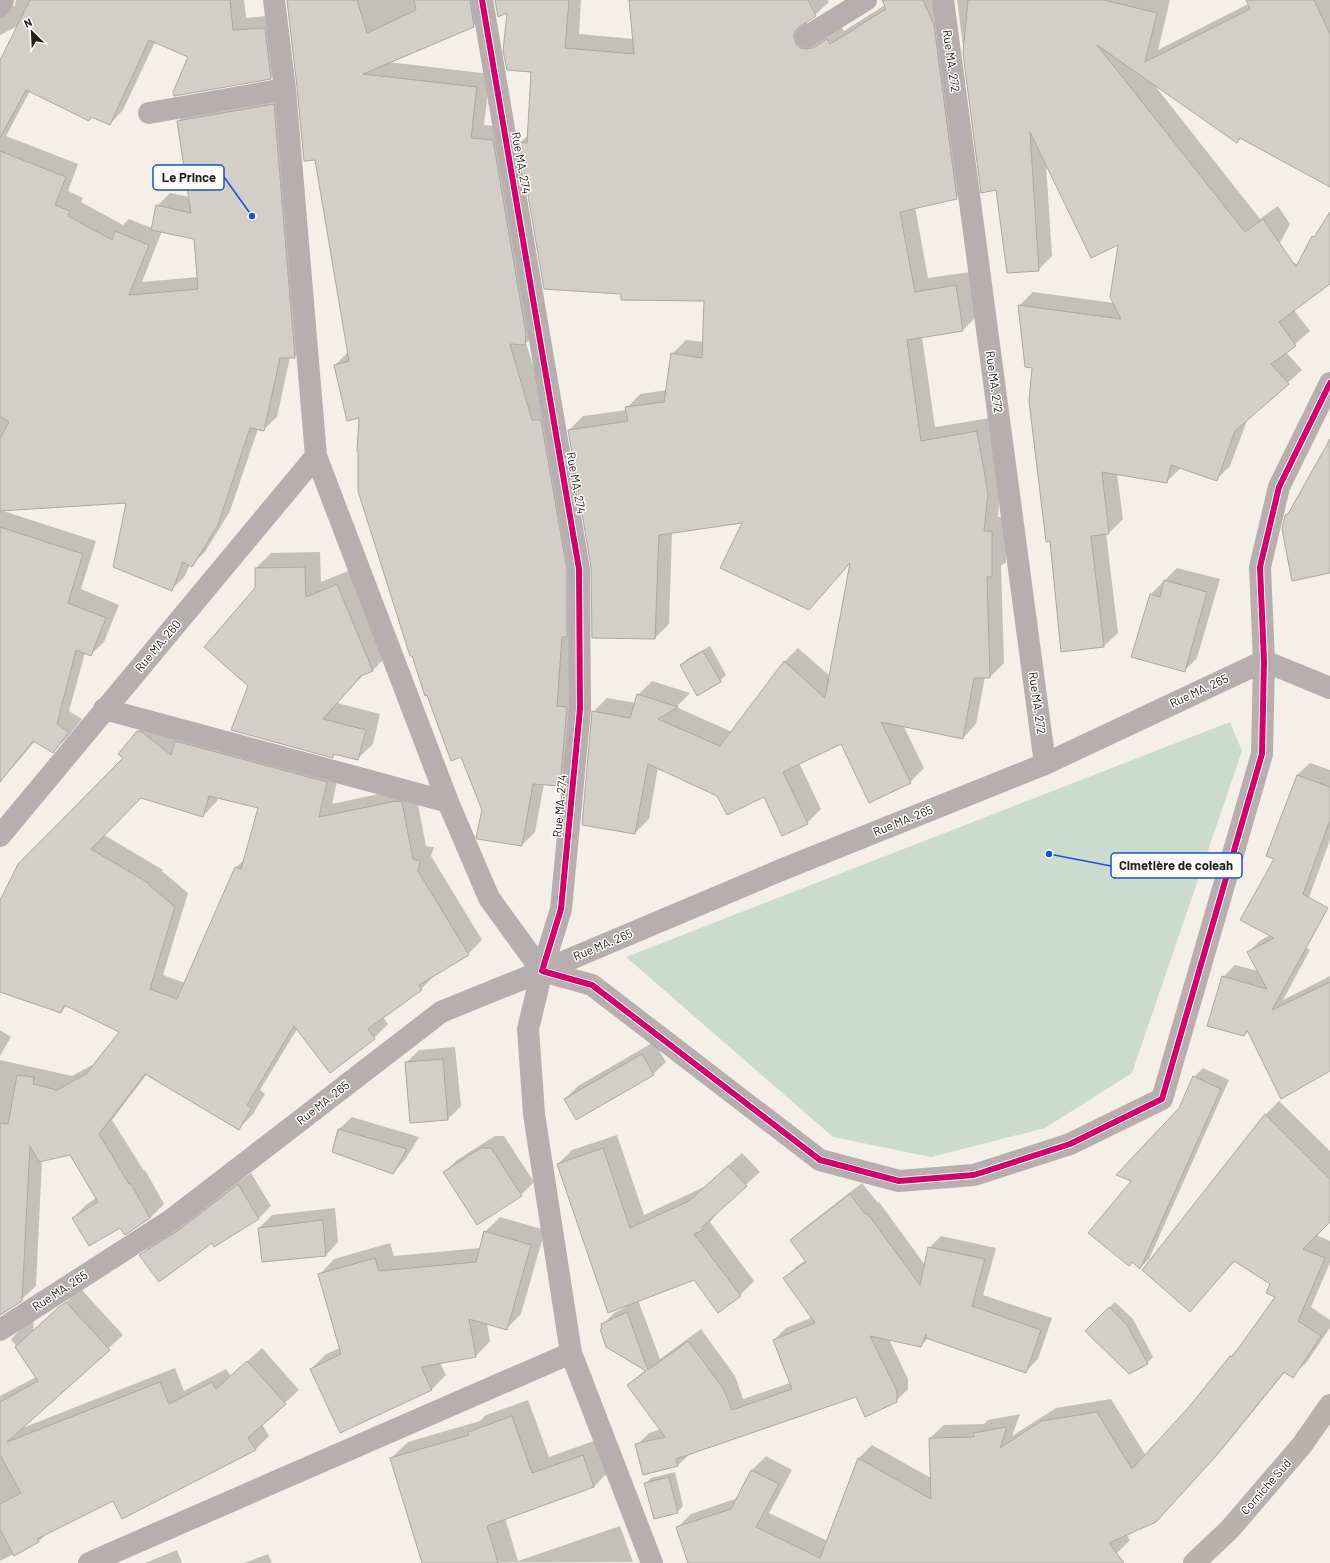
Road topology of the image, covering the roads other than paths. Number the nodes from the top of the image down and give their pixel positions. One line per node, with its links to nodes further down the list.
1 (3, 0): 6 (street)
2 (274, 0): 8 (street)
3 (482, 0): 18 (street, Rue MA. 274)
4 (866, 0): 7 (street)
5 (943, 0): 15 (street, Rue MA. 272)
6 (0, 6)
7 (806, 37)
8 (285, 89): 9 (street); 11 (street)
9 (149, 113)
10 (1330, 383): 12 (street)
11 (316, 456): 14 (street, Rue MA. 260); 16 (street)
12 (1264, 661): 13 (street); 15 (street, Rue MA. 265); 18 (street)
13 (1330, 688)
14 (104, 709): 16 (street); 17 (street, Rue MA. 260)
15 (1045, 764): 18 (street, Rue MA. 265)
16 (448, 802): 18 (street)
17 (0, 836)
18 (542, 971): 19 (street, Rue MA. 265); 20 (street, Rue MA. 274)
19 (0, 1330)
20 (571, 1353): 22 (street); 23 (street, Rue MA. 274)
21 (1330, 1405): 24 (main road, Corniche Sud)
22 (88, 1563)
23 (652, 1563)
24 (1194, 1563)

